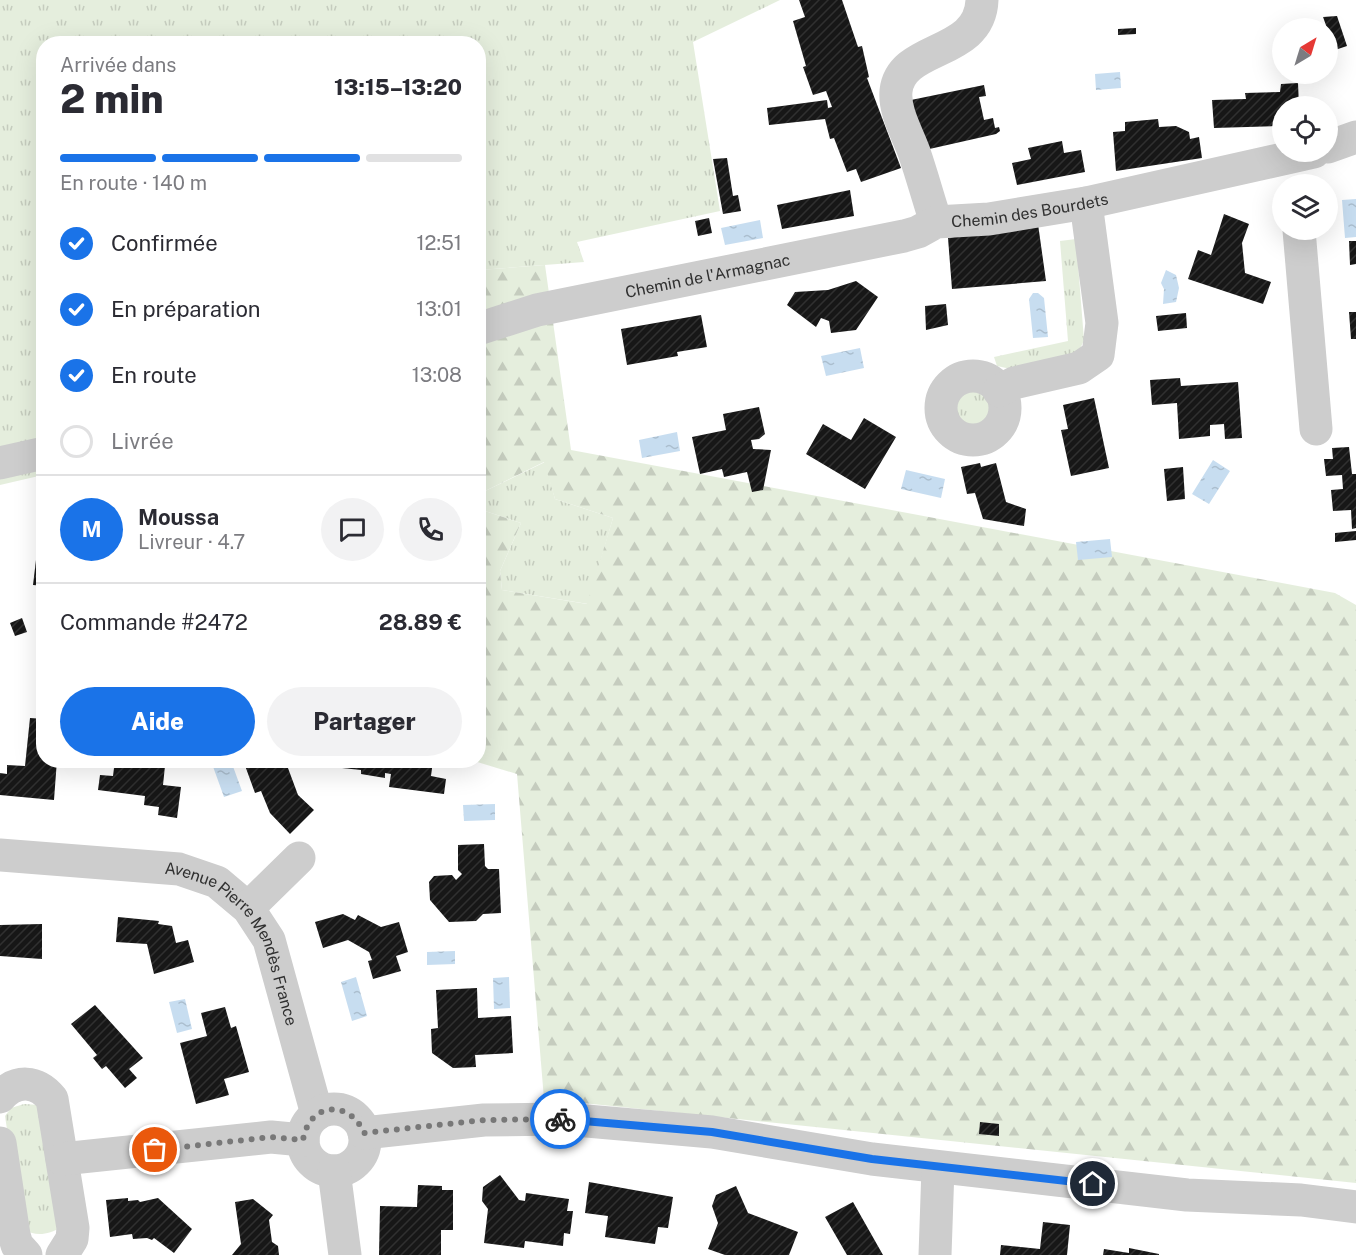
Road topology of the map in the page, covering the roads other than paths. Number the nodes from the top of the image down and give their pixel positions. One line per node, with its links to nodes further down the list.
1 (982, 0): 6 (street, Chemin des Bourdets)
2 (1356, 137): 3 (street)
3 (1338, 143)
4 (1301, 165): 5 (street, Chemin des Bourdets)
5 (1086, 203): 6 (street, Chemin des Bourdets); 9 (street)
6 (936, 222): 8 (street, Chemin de l'Armagnac)
7 (1300, 240): 10 (street)
8 (486, 326)
9 (999, 391)
10 (1316, 429)
11 (36, 455): 12 (street)
12 (0, 463)
13 (0, 855): 15 (street, Avenue Pierre Mendès France)
14 (299, 858): 15 (street)
15 (248, 908): 17 (street, Avenue Pierre Mendès France)
16 (0, 1097): 20 (street)
17 (310, 1127): 18 (street); 20 (street); 22 (street)
18 (364, 1133): 21 (street); 22 (street)
19 (0, 1143): 24 (street)
20 (62, 1160): 25 (street)
21 (938, 1168): 23 (street); 27 (street)
22 (334, 1171): 26 (street)
23 (1356, 1207)
24 (26, 1255)
25 (62, 1255)
26 (345, 1255)
27 (935, 1255)

